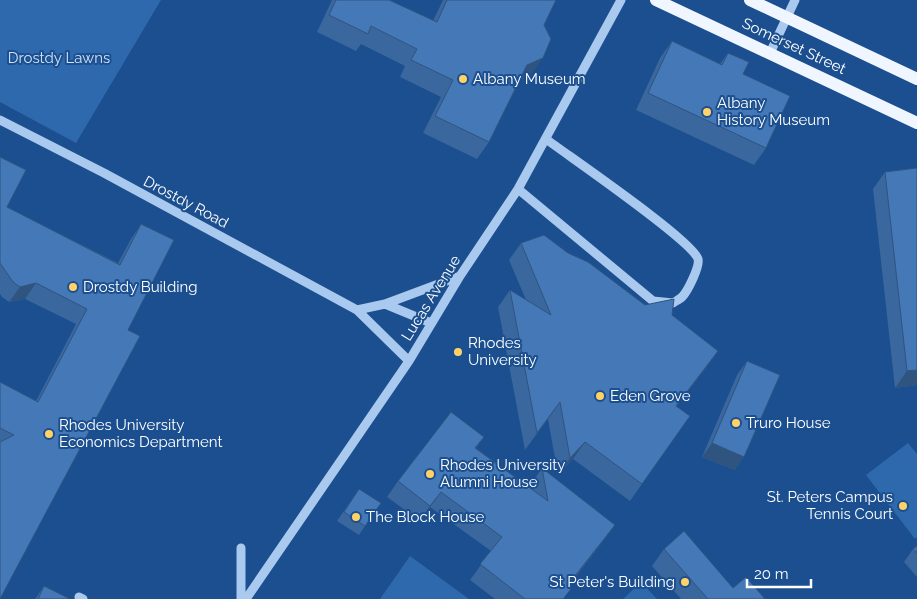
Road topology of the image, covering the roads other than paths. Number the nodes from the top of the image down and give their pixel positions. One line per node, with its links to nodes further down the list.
1 (622, 0): 10 (street, Lucas Avenue)
2 (656, 0): 6 (main road, Somerset Street)
3 (750, 0): 5 (main road, Somerset Street)
4 (795, 0): 5 (street)
5 (787, 16): 6 (street); 7 (main road, Somerset Street)
6 (770, 53): 9 (main road, Somerset Street)
7 (917, 79)
8 (0, 120): 14 (street, Drostdy Road)
9 (917, 123)
10 (546, 139): 11 (street, Lucas Avenue); 11 (street)
11 (518, 189): 12 (street, Lucas Avenue)
12 (460, 276): 13 (street); 15 (street, Lucas Avenue)
13 (385, 304): 14 (street); 15 (street)
14 (357, 310): 16 (street, Drostdy Road)
15 (431, 323): 16 (street, Lucas Avenue)
16 (408, 361): 19 (street, Lucas Avenue)
17 (241, 548): 18 (street)
18 (241, 599)
19 (246, 599)

